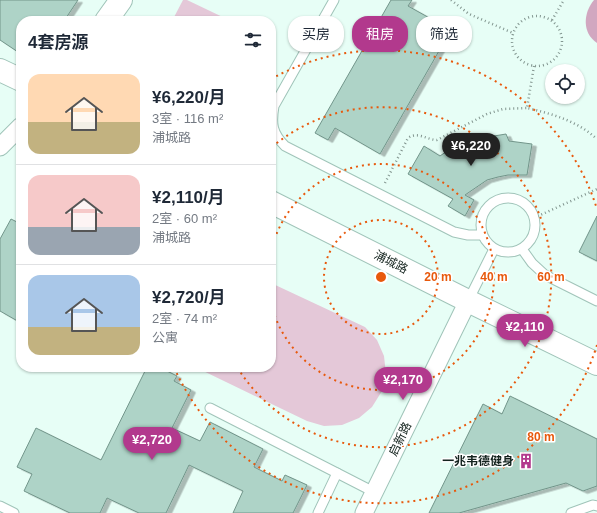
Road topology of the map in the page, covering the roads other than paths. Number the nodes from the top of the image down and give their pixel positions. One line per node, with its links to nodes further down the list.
1 (121, 0): 3 (street)
2 (334, 0): 6 (lane)
3 (110, 16)
4 (0, 70): 5 (street)
5 (16, 78)
6 (276, 102)
7 (16, 131): 9 (street)
8 (276, 135): 11 (lane)
9 (0, 147)
10 (276, 205): 14 (street, 浦城路)
11 (482, 235): 12 (lane); 13 (lane)
12 (494, 249): 13 (lane); 14 (lane)
13 (522, 249): 15 (lane)
14 (468, 301): 16 (street, 浦城路); 19 (street, 启新路)
15 (597, 301)
16 (597, 364)
17 (210, 408): 18 (lane)
18 (337, 473): 19 (lane); 23 (lane)
19 (374, 492): 24 (street, 启新路)
20 (0, 506): 22 (lane)
21 (597, 506): 25 (lane)
22 (14, 513)
23 (318, 513)
24 (364, 513)
25 (570, 513)

